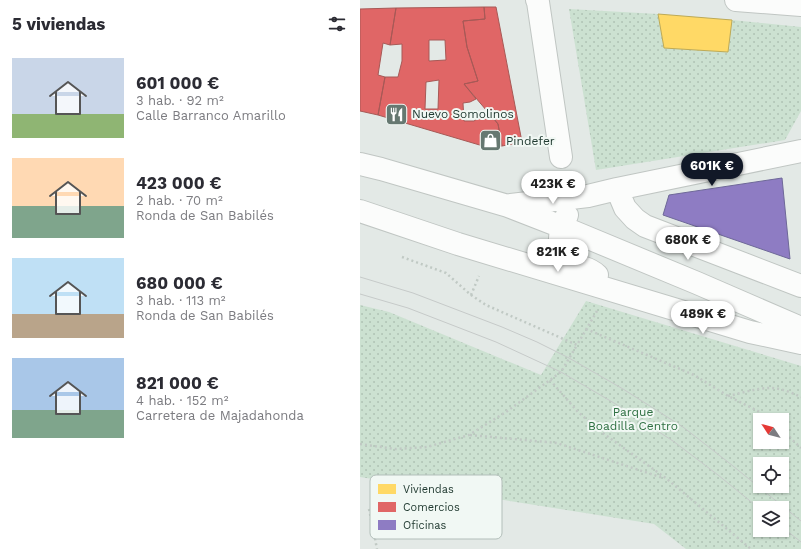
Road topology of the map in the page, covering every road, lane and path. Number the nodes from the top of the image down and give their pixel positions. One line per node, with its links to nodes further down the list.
1 (537, 0): 5 (street)
2 (736, 0): 3 (street)
3 (801, 6)
4 (801, 151): 7 (street)
5 (561, 157)
6 (360, 164): 9 (street)
7 (617, 190): 8 (street); 13 (street)
8 (575, 198): 9 (street); 11 (street)
9 (508, 206): 11 (street)
10 (360, 211): 14 (street)
11 (562, 227): 14 (street); 16 (street)
12 (402, 257): 15 (path)
13 (801, 286)
14 (614, 290): 18 (street)
15 (535, 326)
16 (801, 328)
17 (586, 329): 21 (path)
18 (801, 343)
19 (577, 344): 20 (path)
20 (550, 380): 24 (path); 28 (path)
21 (728, 396): 22 (path); 23 (path)
22 (801, 397)
23 (761, 413)
24 (469, 435): 26 (path); 28 (path)
25 (789, 437): 27 (path)
26 (360, 444)
27 (801, 448)
28 (667, 479): 33 (path)
29 (369, 509): 30 (path)
30 (370, 514)
31 (375, 539): 32 (path)
32 (377, 549)
33 (751, 549)

